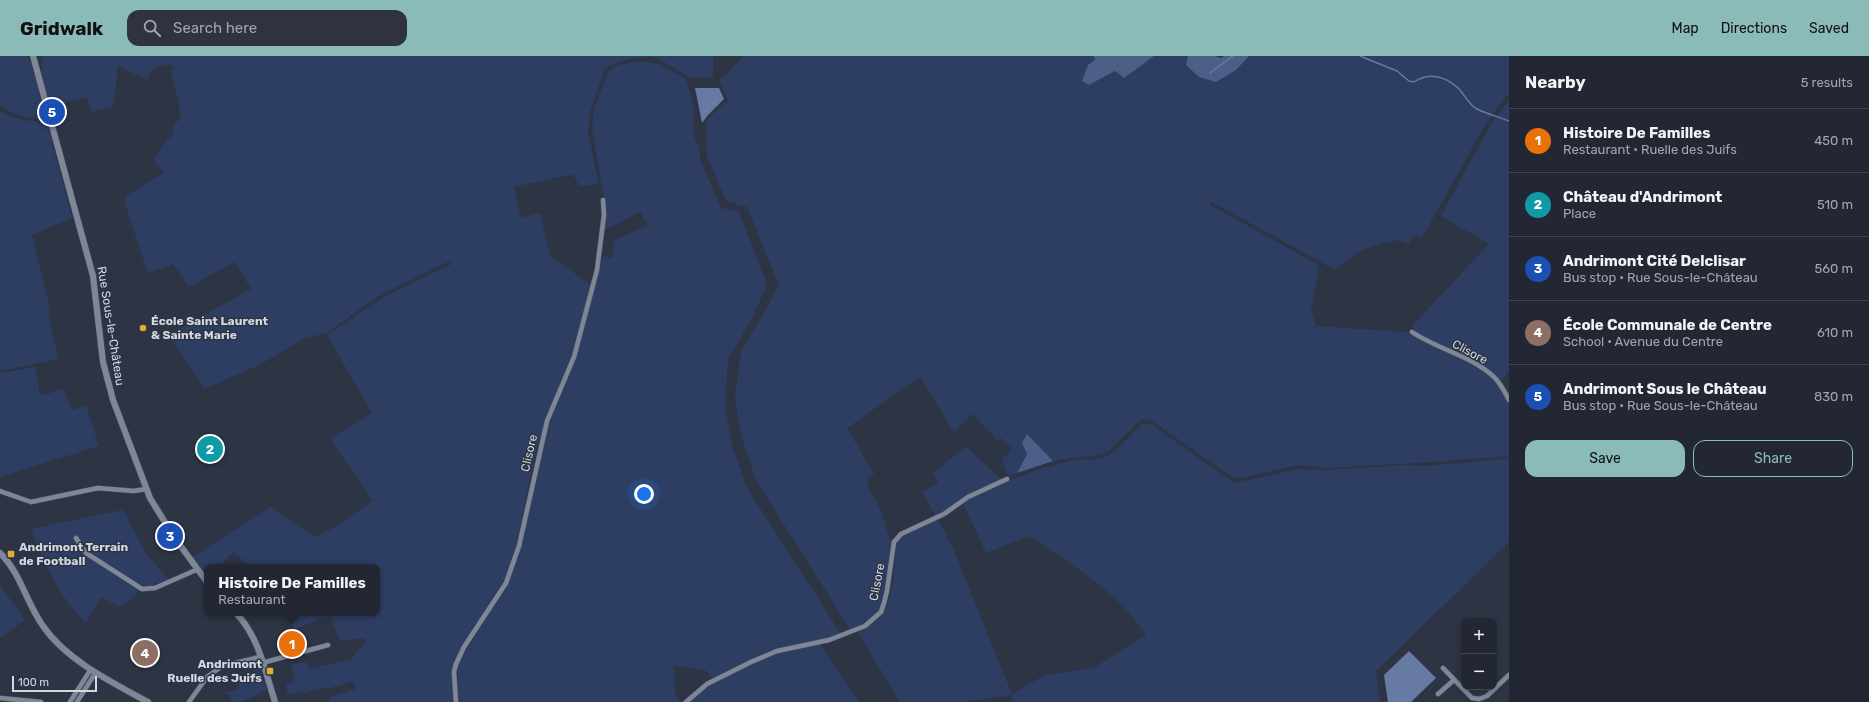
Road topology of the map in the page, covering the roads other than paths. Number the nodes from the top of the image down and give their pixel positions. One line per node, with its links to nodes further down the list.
1 (33, 56): 6 (street, Rue Sous-le-Château)
2 (603, 200): 27 (street, Clisore)
3 (1412, 332): 4 (street, Clisore)
4 (1509, 400)
5 (1007, 479): 28 (street, Clisore)
6 (146, 489): 7 (street); 10 (street, Rue Sous-le-Château)
7 (0, 491)
8 (76, 538): 10 (street)
9 (0, 553): 16 (street)
10 (196, 570): 11 (street, Rue Sous-le-Château)
11 (204, 579)
12 (239, 616): 14 (street)
13 (328, 645): 14 (street)
14 (261, 660): 25 (street); 26 (street)
15 (1443, 668): 18 (street)
16 (94, 670): 22 (street); 23 (street); 24 (street)
17 (1509, 675): 18 (street)
18 (1454, 680): 19 (street)
19 (1438, 694)
20 (0, 698): 21 (street)
21 (41, 702)
22 (70, 702)
23 (77, 702)
24 (148, 702)
25 (189, 702)
26 (275, 702)
27 (456, 702)
28 (686, 702)

